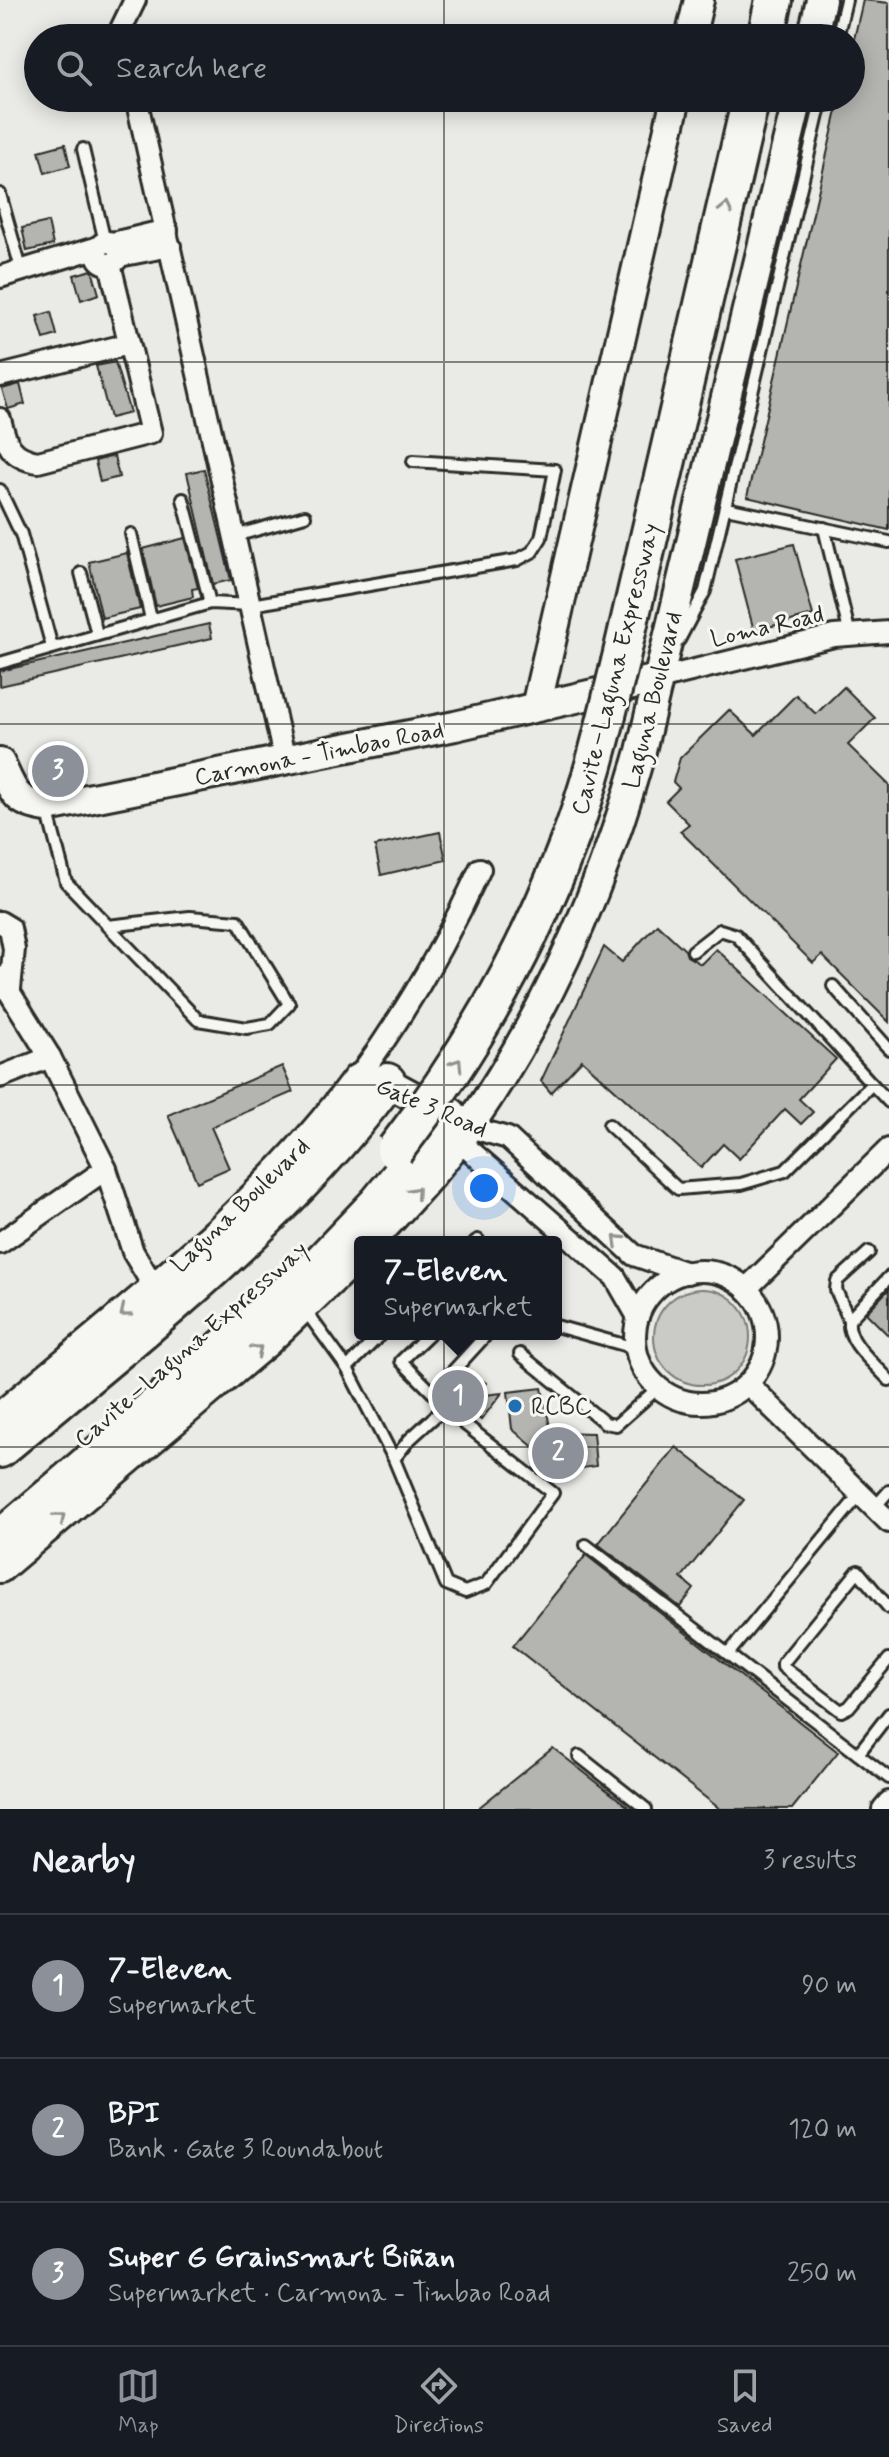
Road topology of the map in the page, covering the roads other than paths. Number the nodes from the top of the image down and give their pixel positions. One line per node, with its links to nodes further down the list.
1 (135, 0): 7 (street)
2 (699, 0): 8 (main road)
3 (749, 0): 9 (highway)
4 (774, 0): 10 (highway)
5 (821, 0): 11 (main road)
6 (846, 0): 12 (lane)
7 (123, 24)
8 (693, 24)
9 (743, 24)
10 (769, 24)
11 (815, 24)
12 (840, 24)
13 (139, 112): 21 (street)
14 (673, 112): 47 (main road)
15 (723, 112): 44 (highway, Cavite–Laguna Expressway)
16 (747, 112): 44 (highway, Cavite–Laguna Expressway, one-way to 16)
17 (795, 112): 46 (main road, Laguna Boulevard)
18 (819, 112): 30 (lane)
19 (83, 149): 22 (lane)
20 (0, 194): 23 (lane)
21 (168, 238): 22 (street); 34 (street)
22 (108, 252): 23 (street); 24 (street)
23 (14, 274)
24 (129, 344): 25 (street); 26 (street)
25 (0, 376)
26 (0, 419)
27 (413, 461): 38 (lane)
28 (0, 490): 43 (lane)
29 (183, 499): 37 (lane)
30 (726, 508): 32 (lane); 46 (lane)
31 (305, 516): 34 (lane)
32 (824, 528): 35 (lane); 42 (lane)
33 (131, 534): 39 (lane)
34 (235, 536): 38 (street)
35 (889, 542)
36 (81, 573): 41 (lane)
37 (210, 603): 38 (lane); 39 (lane)
38 (251, 605): 48 (street)
39 (151, 619): 41 (lane)
40 (889, 632): 42 (street, Loma Road)
41 (97, 634): 43 (lane)
42 (850, 635): 46 (street, Loma Road)
43 (52, 647): 45 (lane)
44 (609, 660): 66 (highway, Cavite–Laguna Expressway)
45 (0, 663)
46 (658, 679): 47 (main road, Carmona - Timbao Road); 65 (main road, Laguna Boulevard)
47 (536, 707): 48 (main road, Carmona - Timbao Road)
48 (285, 761): 51 (main road, Carmona - Timbao Road)
49 (0, 763): 50 (main road)
50 (8, 798): 51 (main road)
51 (47, 807): 54 (lane)
52 (480, 869): 62 (street, Laguna Boulevard)
53 (0, 922): 56 (street)
54 (107, 926): 54 (lane)
55 (693, 951): 61 (lane)
56 (5, 983): 59 (street)
57 (833, 986): 58 (lane)
58 (889, 1049)
59 (50, 1057): 60 (street); 68 (street)
60 (0, 1077)
61 (872, 1084): 63 (lane); 64 (lane)
62 (373, 1086): 65 (main road, Gate 3 Road); 75 (main road, Laguna Boulevard); 91 (highway)
63 (889, 1102)
64 (609, 1125)
65 (454, 1128): 69 (main road, Laguna Boulevard, one-way to 65); 73 (street, Gate 3 Road, one-way to 65); 78 (street, Gate 3 Road); 97 (highway)
66 (385, 1142): 93 (highway, Cavite–Laguna Expressway); 95 (highway, Cavite–Laguna Expressway)
67 (889, 1149): 76 (street)
68 (106, 1169): 70 (street); 75 (street)
69 (374, 1236)
70 (0, 1243)
71 (869, 1252): 79 (lane)
72 (354, 1259): 77 (main road)
73 (687, 1273): 76 (street); 78 (street)
74 (889, 1277): 79 (lane)
75 (154, 1287): 90 (main road, Laguna Boulevard, one-way to 90)
76 (746, 1289): 88 (street)
77 (304, 1309): 86 (lane); 99 (main road, one-way to 77)
78 (638, 1317): 84 (street)
79 (849, 1320): 87 (lane)
80 (562, 1328): 84 (lane)
81 (375, 1340): 86 (lane)
82 (423, 1340): 83 (lane)
83 (482, 1340)
84 (635, 1348): 89 (street)
85 (520, 1354): 89 (lane)
86 (347, 1368): 92 (lane)
87 (889, 1380)
88 (748, 1384): 89 (street); 96 (street)
89 (658, 1388)
90 (0, 1417)
91 (0, 1449)
92 (394, 1459): 92 (lane)
93 (0, 1477)
94 (889, 1491): 96 (lane)
95 (0, 1507)
96 (874, 1508): 101 (lane)
97 (0, 1539)
98 (586, 1545): 101 (lane)
99 (0, 1568)
100 (889, 1608): 102 (lane)
101 (728, 1654): 104 (lane)
102 (889, 1659)
103 (889, 1714): 104 (lane)
104 (858, 1754): 106 (lane)
105 (579, 1756): 108 (lane)
106 (889, 1778)
107 (889, 1802): 109 (street)
108 (646, 1809)
109 (883, 1809)

